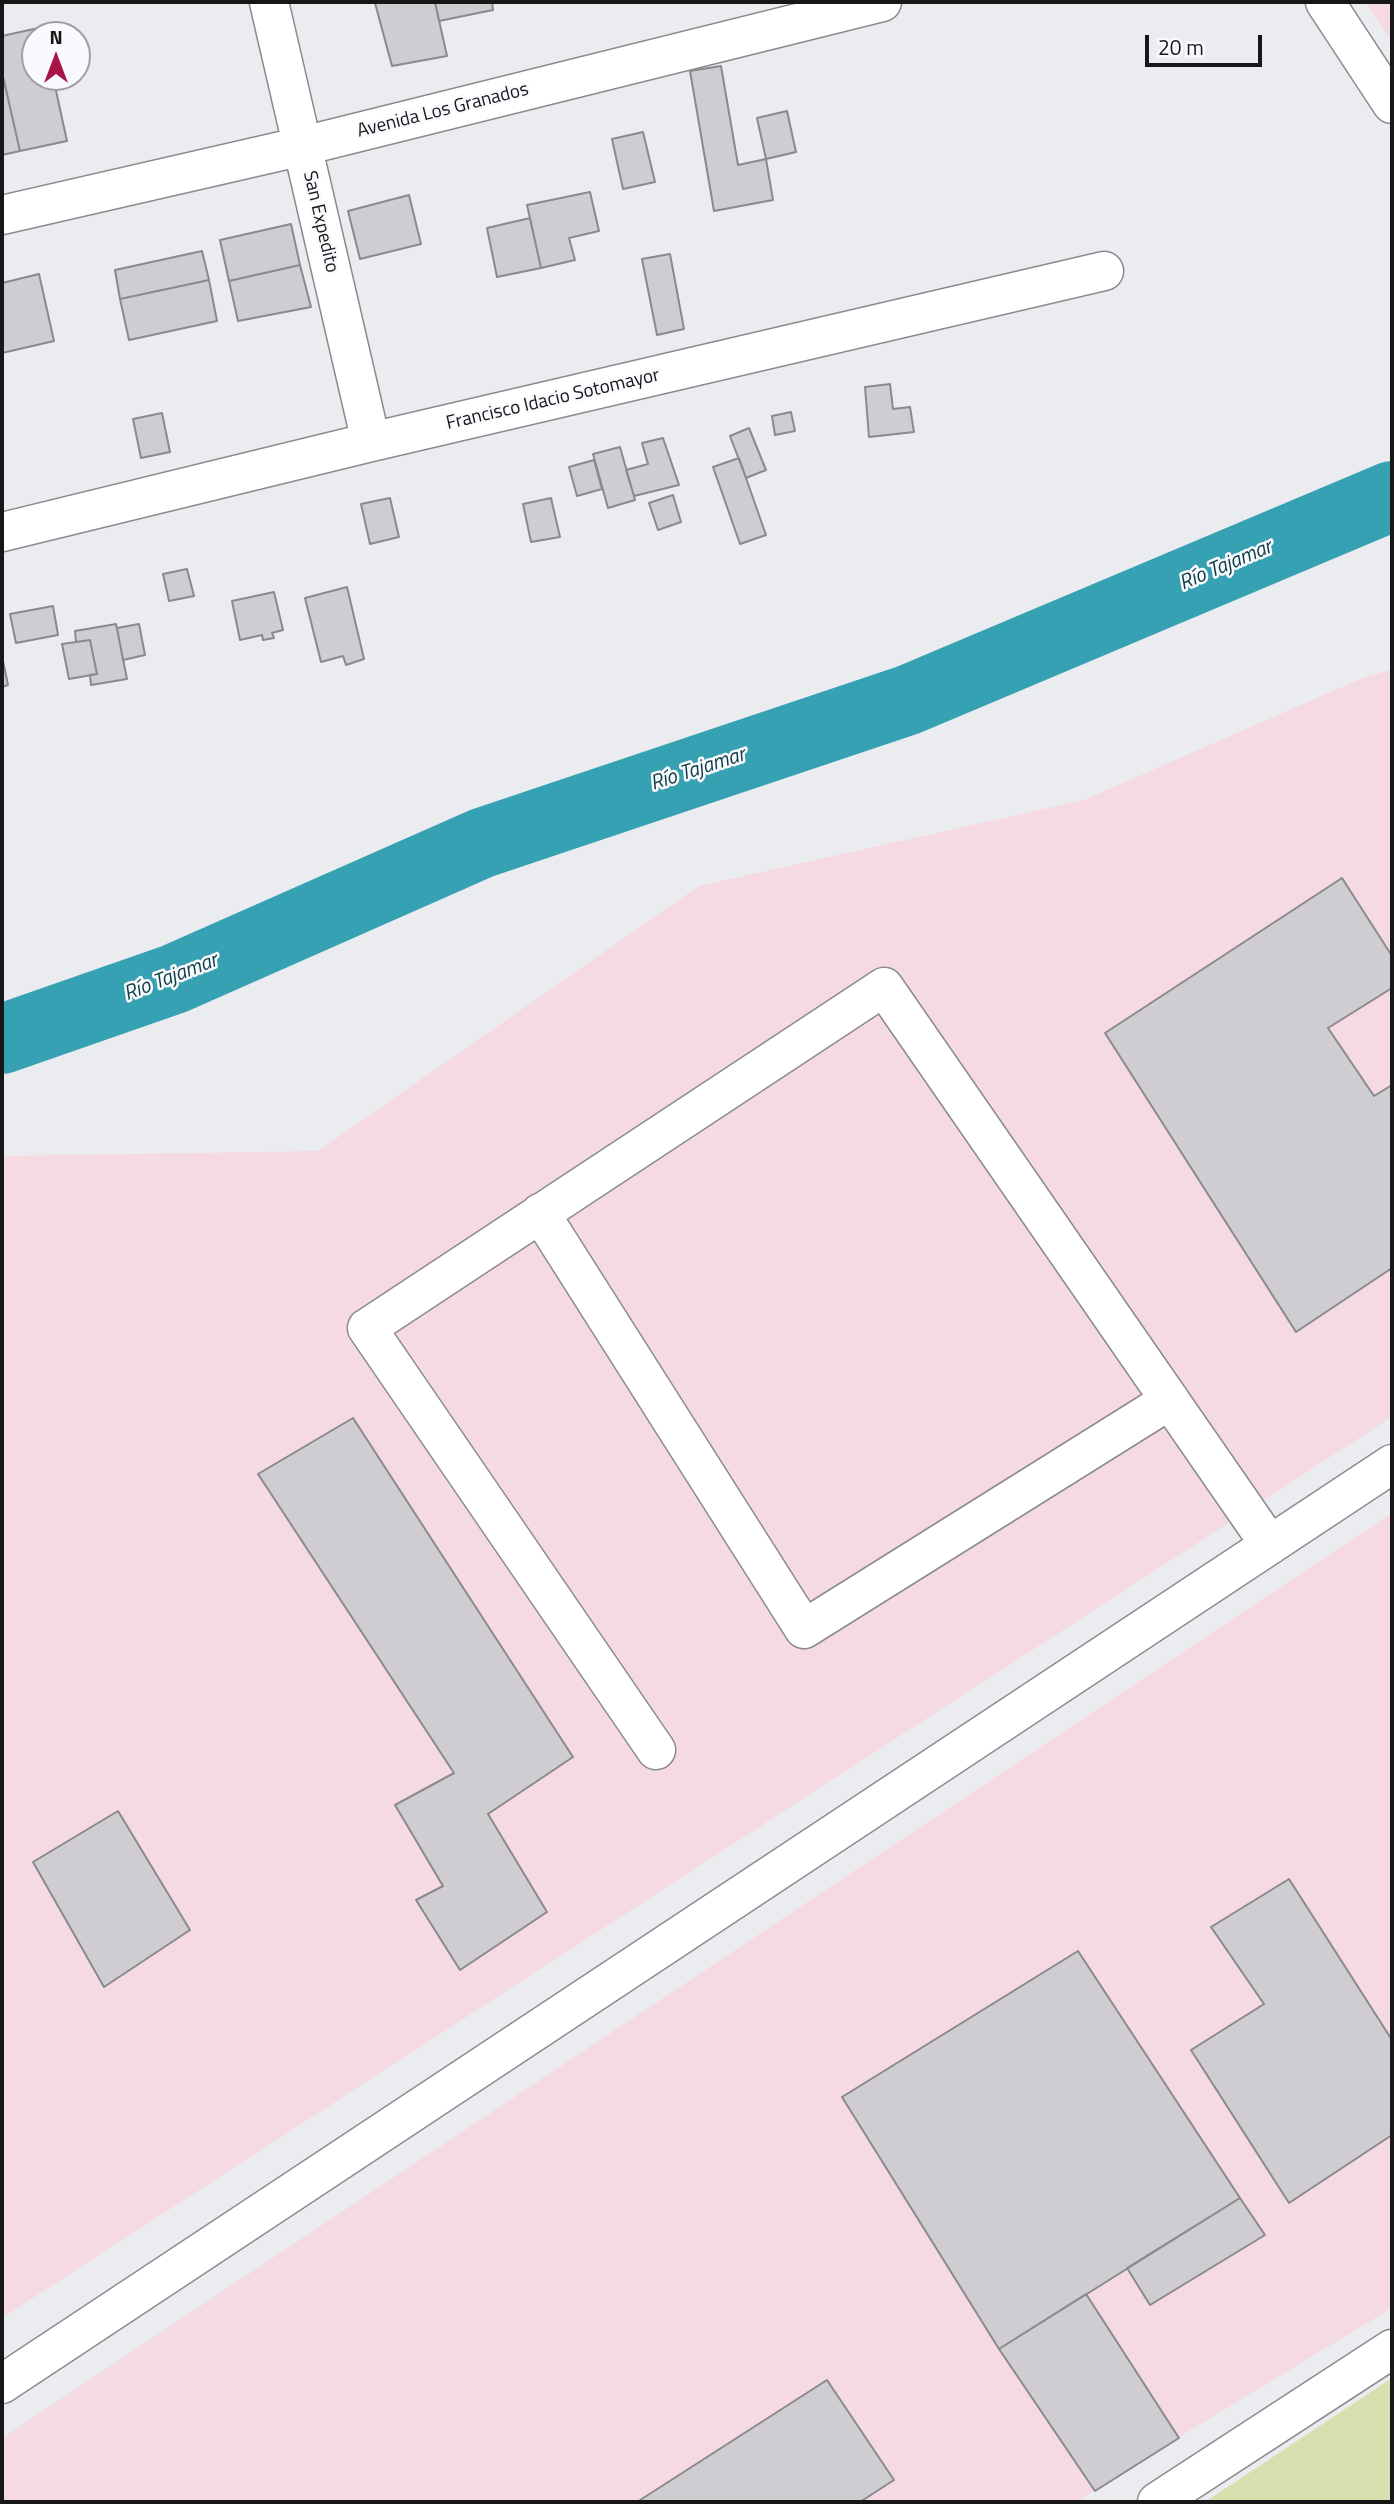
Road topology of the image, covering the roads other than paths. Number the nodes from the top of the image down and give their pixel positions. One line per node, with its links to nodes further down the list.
1 (269, 2): 5 (street, San Expedito)
2 (882, 2): 5 (street, Avenida Los Granados)
3 (1325, 2): 4 (street)
4 (1392, 104)
5 (303, 146): 6 (street, Avenida Los Granados); 8 (street, San Expedito)
6 (2, 215)
7 (1104, 271): 8 (street, Francisco Idacio Sotomayor)
8 (371, 442): 9 (street, Francisco Idacio Sotomayor)
9 (2, 532)
10 (540, 1213): 11 (street); 11 (street); 14 (street)
11 (1170, 1399): 13 (street)
12 (1392, 1464): 13 (street)
13 (1270, 1545): 16 (street)
14 (656, 1750)
15 (1392, 2349): 17 (street)
16 (2, 2384)
17 (1157, 2502)

